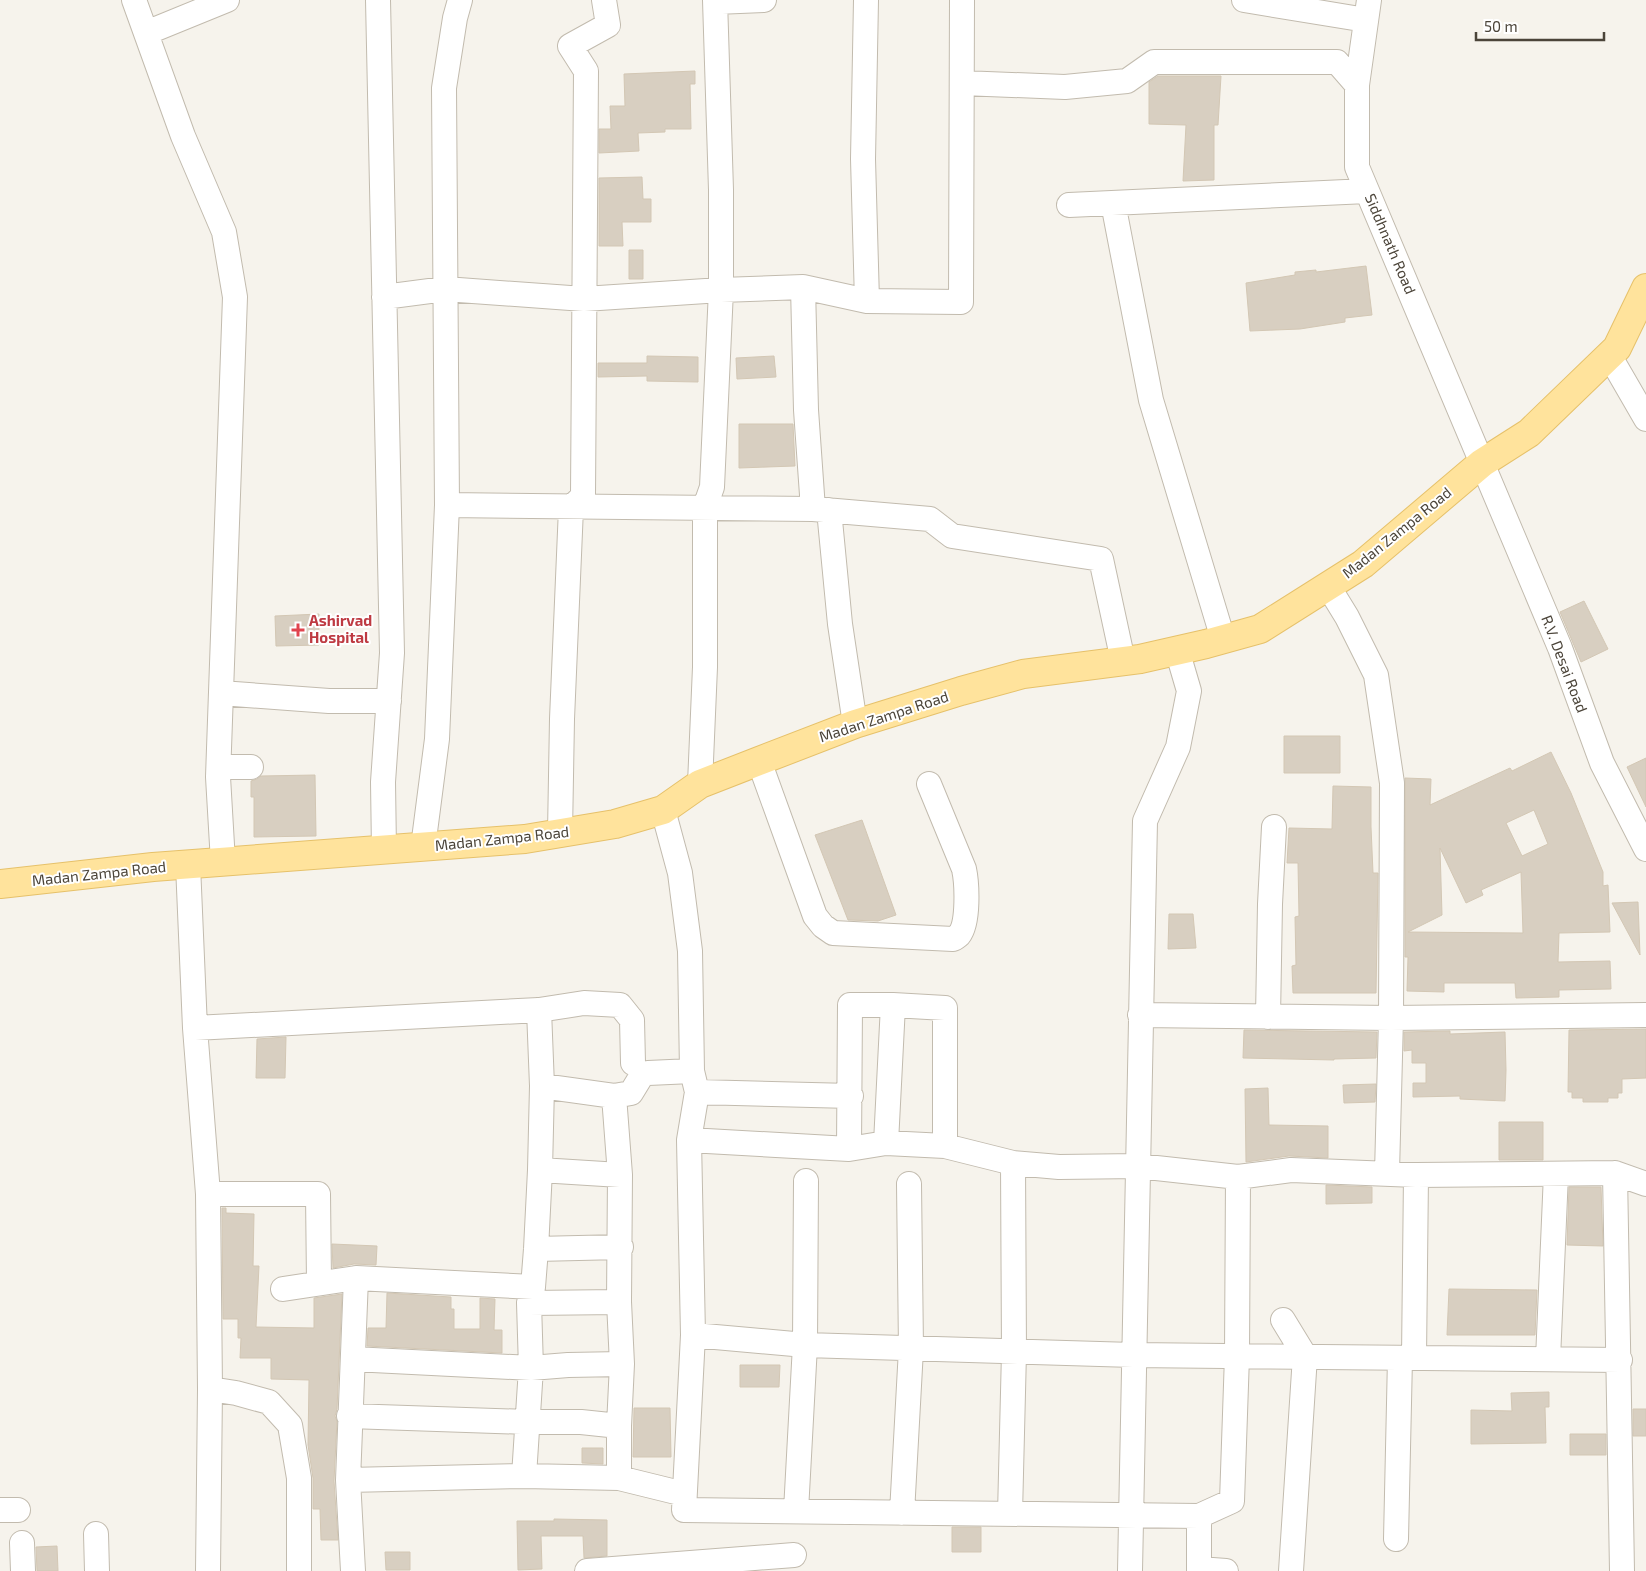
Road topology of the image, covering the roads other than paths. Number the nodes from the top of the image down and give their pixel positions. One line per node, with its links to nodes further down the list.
1 (134, 0): 12 (street)
2 (226, 0): 12 (street)
3 (378, 0): 22 (street)
4 (460, 0): 20 (street)
5 (604, 0): 23 (street)
6 (764, 0): 10 (street)
7 (866, 0): 24 (street)
8 (962, 0): 13 (street)
9 (1244, 0): 11 (street)
10 (716, 1): 21 (street)
11 (1367, 10): 14 (street, Siddhnath Road)
12 (146, 33): 36 (street)
13 (962, 83): 14 (street); 24 (street)
14 (1358, 84): 15 (street, Siddhnath Road)
15 (1367, 191): 16 (street); 27 (street, Siddhnath Road)
16 (1113, 203): 17 (street); 33 (street)
17 (1069, 205)
18 (803, 287): 21 (street); 24 (street); 31 (street)
19 (1646, 288): 25 (main road, Madan Zampa Road)
20 (445, 289): 22 (street); 23 (street); 28 (street)
21 (721, 290): 23 (street); 29 (street)
22 (384, 297): 37 (street)
23 (584, 299): 30 (street)
24 (867, 300)
25 (1609, 356): 26 (street); 27 (main road, Madan Zampa Road)
26 (1646, 420)
27 (1485, 470): 32 (main road, Madan Zampa Road); 49 (street, R.V. Desai Road)
28 (447, 505): 30 (street); 47 (street)
29 (705, 507): 30 (street); 31 (street); 42 (street)
30 (571, 508): 46 (street)
31 (821, 510): 35 (street); 38 (street)
32 (1328, 586): 33 (main road, Madan Zampa Road); 58 (street)
33 (1223, 639): 34 (main road, Madan Zampa Road)
34 (1177, 650): 35 (main road, Madan Zampa Road); 55 (street)
35 (1123, 660): 38 (main road, Madan Zampa Road)
36 (221, 693): 37 (street); 40 (street)
37 (389, 701): 48 (street)
38 (855, 724): 39 (main road, Madan Zampa Road)
39 (758, 761): 42 (main road, Madan Zampa Road); 43 (street)
40 (219, 767): 41 (street); 50 (street)
41 (250, 767)
42 (700, 784): 44 (main road, Madan Zampa Road)
43 (929, 784)
44 (663, 810): 46 (main road, Madan Zampa Road); 61 (street)
45 (1274, 827): 57 (street)
46 (560, 834): 47 (main road, Madan Zampa Road)
47 (423, 847): 48 (main road, Madan Zampa Road)
48 (384, 850): 50 (main road, Madan Zampa Road)
49 (1646, 850)
50 (223, 862): 51 (main road, Madan Zampa Road)
51 (188, 865): 52 (main road, Madan Zampa Road); 59 (street)
52 (0, 884)
53 (893, 1005): 64 (street); 66 (street); 67 (street)
54 (539, 1010): 59 (street); 60 (street); 62 (street)
55 (1140, 1015): 57 (street); 70 (street)
56 (1646, 1015): 58 (street)
57 (1268, 1016): 58 (street)
58 (1391, 1018): 73 (street)
59 (195, 1028): 81 (street)
60 (633, 1063)
61 (695, 1081): 63 (street); 64 (street); 65 (street)
62 (542, 1086): 63 (street); 71 (street)
63 (614, 1096): 76 (street)
64 (850, 1096): 68 (street)
65 (689, 1140): 68 (street); 90 (street)
66 (886, 1143): 67 (street); 68 (street)
67 (945, 1146): 69 (street)
68 (849, 1150)
69 (1012, 1163): 70 (street); 93 (street)
70 (1138, 1166): 77 (street); 94 (street)
71 (540, 1170): 76 (street); 83 (street)
72 (1615, 1172): 75 (street); 80 (street); 100 (street)
73 (1387, 1173): 74 (street); 77 (street)
74 (1416, 1174): 75 (street); 97 (street)
75 (1556, 1174): 99 (street)
76 (620, 1175): 82 (street)
77 (1238, 1176): 95 (street)
78 (806, 1181): 91 (street)
79 (909, 1184): 92 (street)
80 (1646, 1184)
81 (208, 1194): 85 (street); 103 (street)
82 (621, 1247): 83 (street); 88 (street)
83 (536, 1249): 87 (street)
84 (356, 1278): 85 (street); 87 (street); 98 (street)
85 (319, 1283): 86 (street)
86 (283, 1289)
87 (531, 1295): 88 (street); 102 (street)
88 (619, 1302): 101 (street)
89 (1283, 1320): 96 (street)
90 (693, 1334): 91 (street); 110 (street)
91 (805, 1346): 92 (street); 111 (street)
92 (910, 1349): 93 (street); 112 (street)
93 (1014, 1352): 94 (street); 113 (street)
94 (1133, 1355): 95 (street); 114 (street)
95 (1237, 1356): 96 (street); 115 (street)
96 (1305, 1357): 97 (street); 129 (street)
97 (1407, 1358): 99 (street); 117 (street)
98 (353, 1359): 102 (street); 104 (street)
99 (1548, 1359): 100 (street)
100 (1620, 1360): 130 (street)
101 (622, 1364): 102 (street); 106 (street)
102 (531, 1368): 105 (street)
103 (210, 1389): 123 (street); 124 (street)
104 (349, 1416): 105 (street); 109 (street)
105 (528, 1422): 106 (street); 107 (street)
106 (618, 1426): 108 (street)
107 (524, 1476): 108 (street); 109 (street)
108 (618, 1478): 110 (street)
109 (348, 1480): 125 (street)
110 (684, 1494): 111 (street)
111 (796, 1511): 112 (street)
112 (902, 1512): 113 (street)
113 (1010, 1514): 114 (street)
114 (1131, 1516): 115 (street); 127 (street)
115 (1199, 1516): 120 (street)
116 (96, 1534): 122 (street)
117 (1396, 1539)
118 (22, 1543): 121 (street)
119 (794, 1555): 126 (street)
120 (1199, 1570): 128 (street)
121 (23, 1571)
122 (96, 1571)
123 (208, 1571)
124 (299, 1571)
125 (353, 1571)
126 (587, 1571)
127 (1130, 1571)
128 (1226, 1571)
129 (1291, 1571)
130 (1622, 1571)

